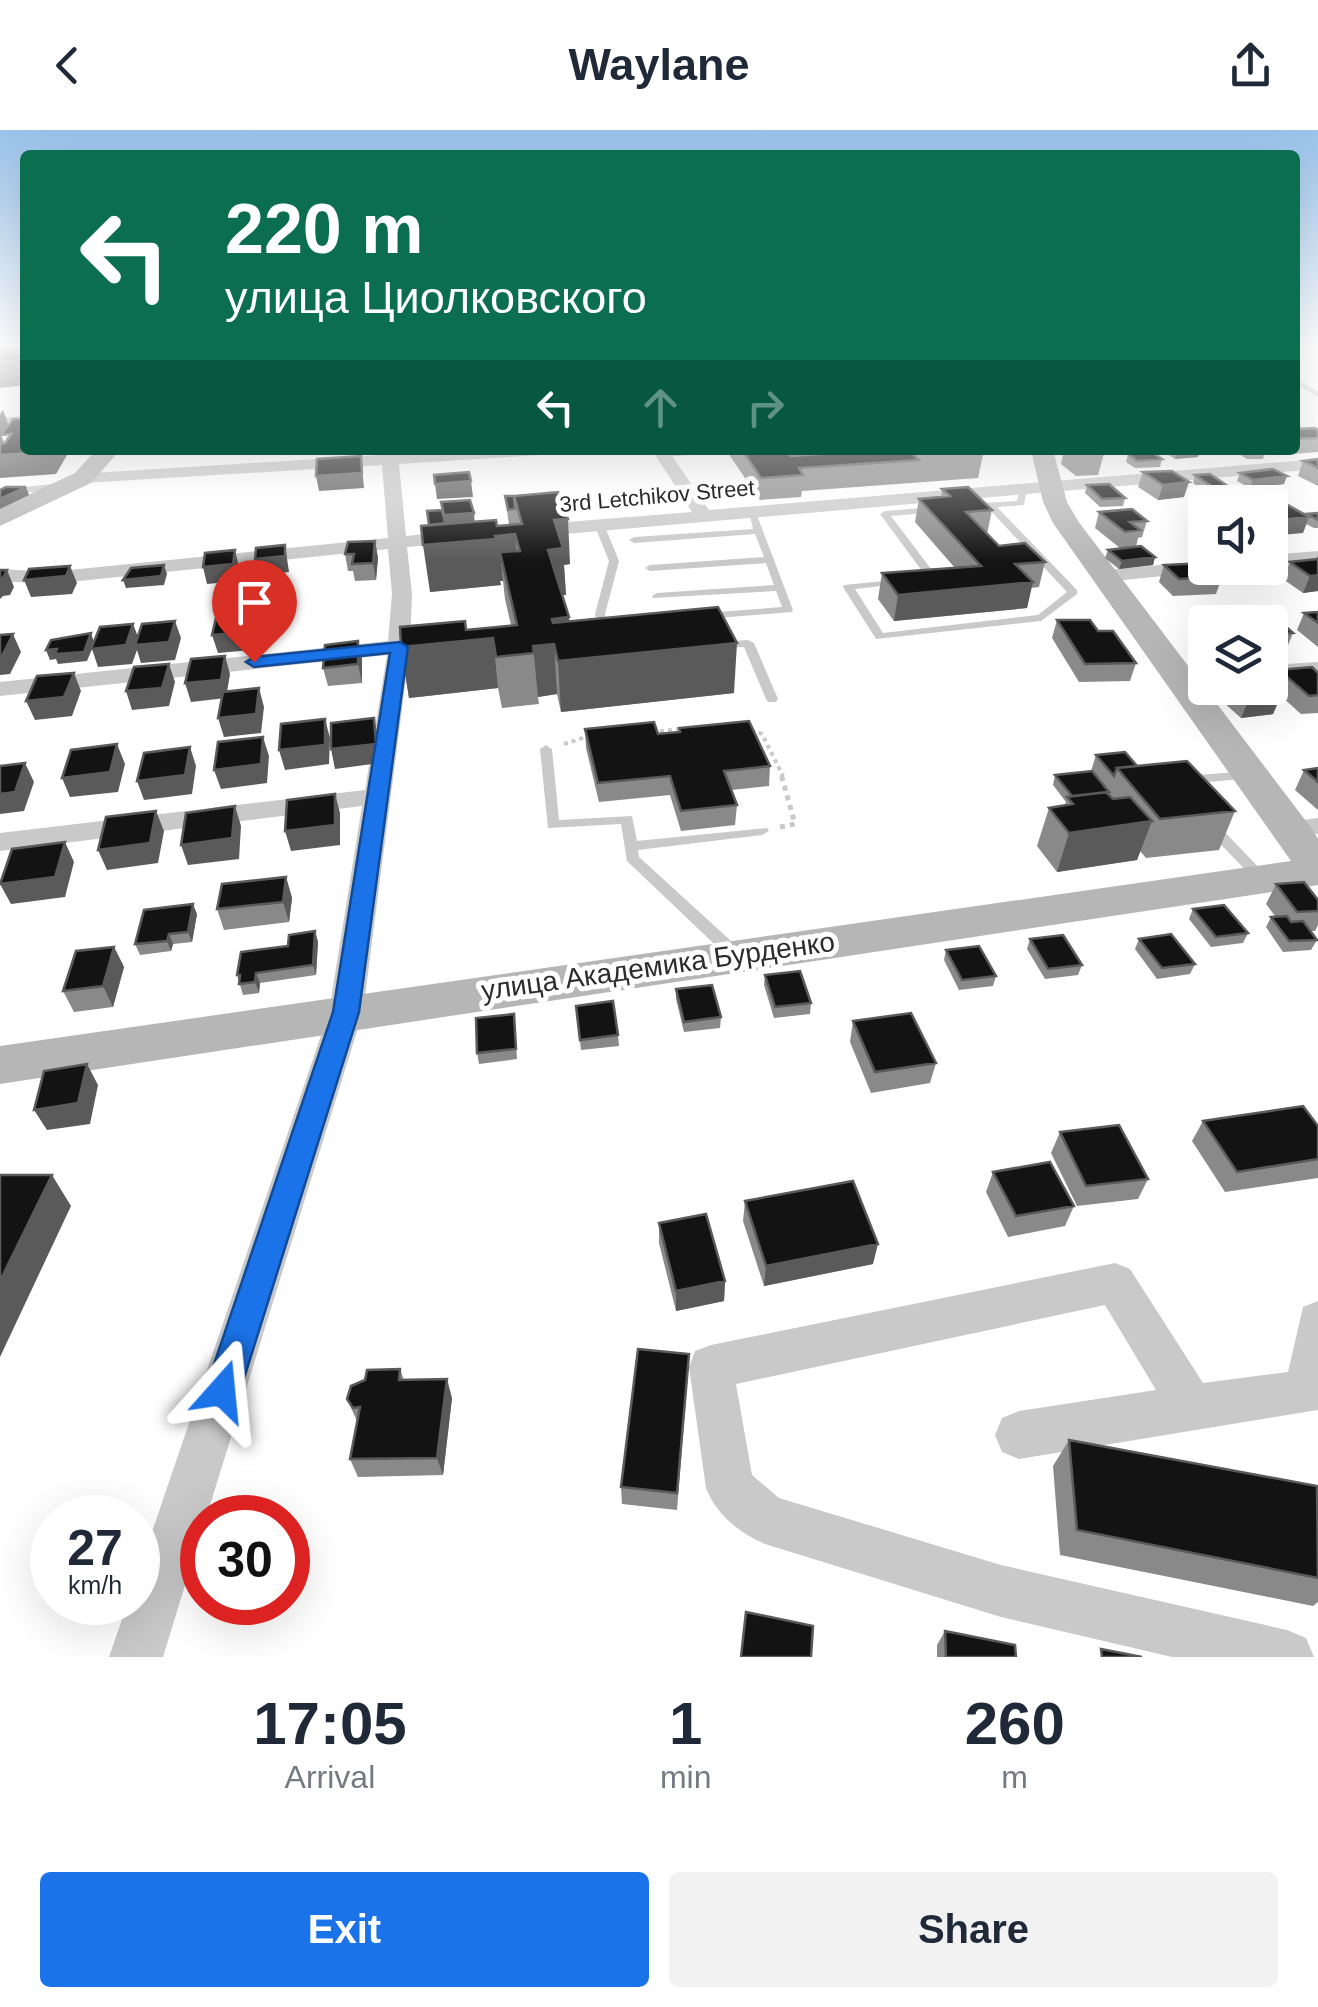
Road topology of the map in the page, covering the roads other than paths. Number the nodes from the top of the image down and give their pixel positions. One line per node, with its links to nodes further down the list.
1 (104, 455): 7 (street)
2 (466, 455): 5 (street)
3 (664, 455): 13 (street)
4 (1043, 455): 8 (street)
5 (390, 460): 7 (street); 20 (street)
6 (1318, 464): 8 (street, 3rd Letchikov Street)
7 (76, 481): 10 (lane); 14 (street)
8 (1052, 485): 9 (street, 3rd Letchikov Street); 27 (street)
9 (1023, 487): 11 (lane); 12 (street, 3rd Letchikov Street)
10 (0, 492)
11 (990, 506): 11 (lane)
12 (751, 510): 13 (street, 3rd Letchikov Street); 16 (lane)
13 (702, 514): 15 (street, 3rd Letchikov Street)
14 (0, 518)
15 (599, 524): 17 (street, 3rd Letchikov Street); 32 (lane)
16 (759, 531): 19 (lane); 22 (lane)
17 (515, 532)
18 (481, 534): 20 (street)
19 (634, 540)
20 (398, 542): 26 (street); 33 (street)
21 (1318, 557): 23 (street)
22 (770, 560): 24 (lane); 28 (lane)
23 (1288, 560)
24 (650, 568)
25 (1188, 569): 27 (street)
26 (0, 575)
27 (1104, 576): 36 (street)
28 (780, 588): 29 (lane); 30 (lane)
29 (657, 596)
30 (688, 617)
31 (708, 646): 38 (lane)
32 (610, 653)
33 (403, 658): 37 (street); 43 (street)
34 (1318, 668): 35 (street)
35 (1288, 670)
36 (1188, 673)
37 (0, 689)
38 (772, 699)
39 (1209, 705): 41 (street)
40 (546, 749): 48 (lane)
41 (1252, 775): 42 (lane); 45 (street)
42 (1163, 782)
43 (380, 796): 47 (street); 52 (street)
44 (1198, 812): 50 (lane)
45 (1305, 828): 49 (street)
46 (762, 831): 48 (lane)
47 (0, 842)
48 (630, 846): 51 (lane)
49 (1318, 871): 50 (street, улица Академика Бурденко)
50 (1261, 878): 51 (street, улица Академика Бурденко)
51 (736, 955): 52 (street, улица Академика Бурденко)
52 (346, 1012): 53 (street, улица Академика Бурденко); 57 (street)
53 (0, 1066)
54 (1318, 1322): 55 (street)
55 (1192, 1408): 56 (street); 58 (street)
56 (1019, 1436)
57 (136, 1657)
58 (1287, 1657)

